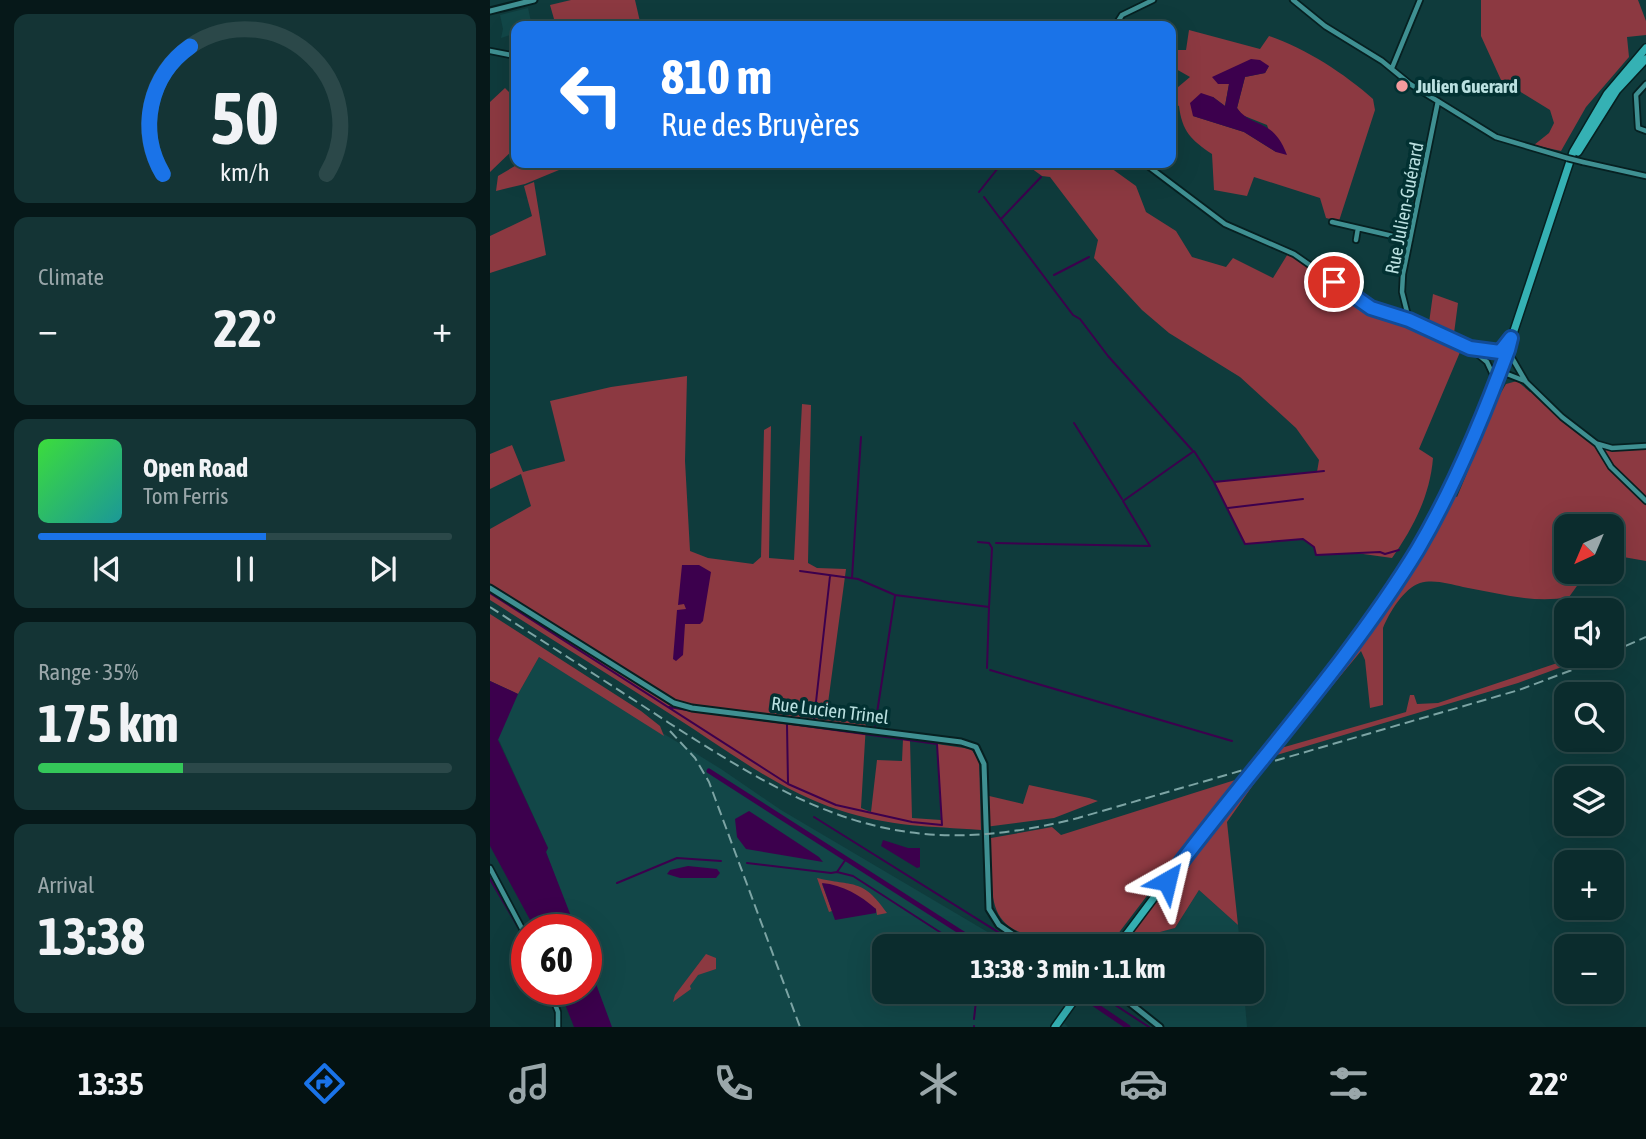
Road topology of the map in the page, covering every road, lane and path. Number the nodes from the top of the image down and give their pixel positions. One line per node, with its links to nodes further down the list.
1 (531, 0): 5 (street)
2 (1153, 0): 6 (street)
3 (1293, 0): 11 (street)
4 (1420, 0): 11 (street)
5 (490, 11)
6 (1118, 21)
7 (1646, 48): 17 (main road)
8 (490, 51): 9 (street)
9 (511, 55)
10 (1646, 59): 17 (main road)
11 (1392, 68): 13 (street)
12 (1646, 85): 14 (street)
13 (1438, 101): 16 (street, bridge); 21 (street, Rue Julien-Guérard)
14 (1646, 131)
15 (1151, 168): 22 (street)
16 (1646, 176)
17 (1558, 194): 24 (main road)
18 (1332, 222): 19 (street)
19 (1358, 228): 20 (street); 21 (street)
20 (1356, 240)
21 (1410, 240): 22 (street, Rue Julien-Guérard)
22 (1409, 320): 23 (street)
23 (1470, 348): 24 (street); 25 (street)
24 (1507, 349): 25 (main road); 26 (street)
25 (1495, 381): 26 (street); 34 (main road)
26 (1526, 382): 27 (street)
27 (1597, 444): 28 (street); 29 (street)
28 (1646, 446)
29 (1646, 501)
30 (490, 589): 33 (street, Rue Lucien Trinel)
31 (490, 868): 32 (street)
32 (514, 914)
33 (1012, 934)
34 (1127, 934)
35 (1071, 1004): 39 (main road)
36 (555, 1005): 38 (street)
37 (1132, 1005): 40 (street)
38 (558, 1027)
39 (1055, 1027)
40 (1160, 1027)

